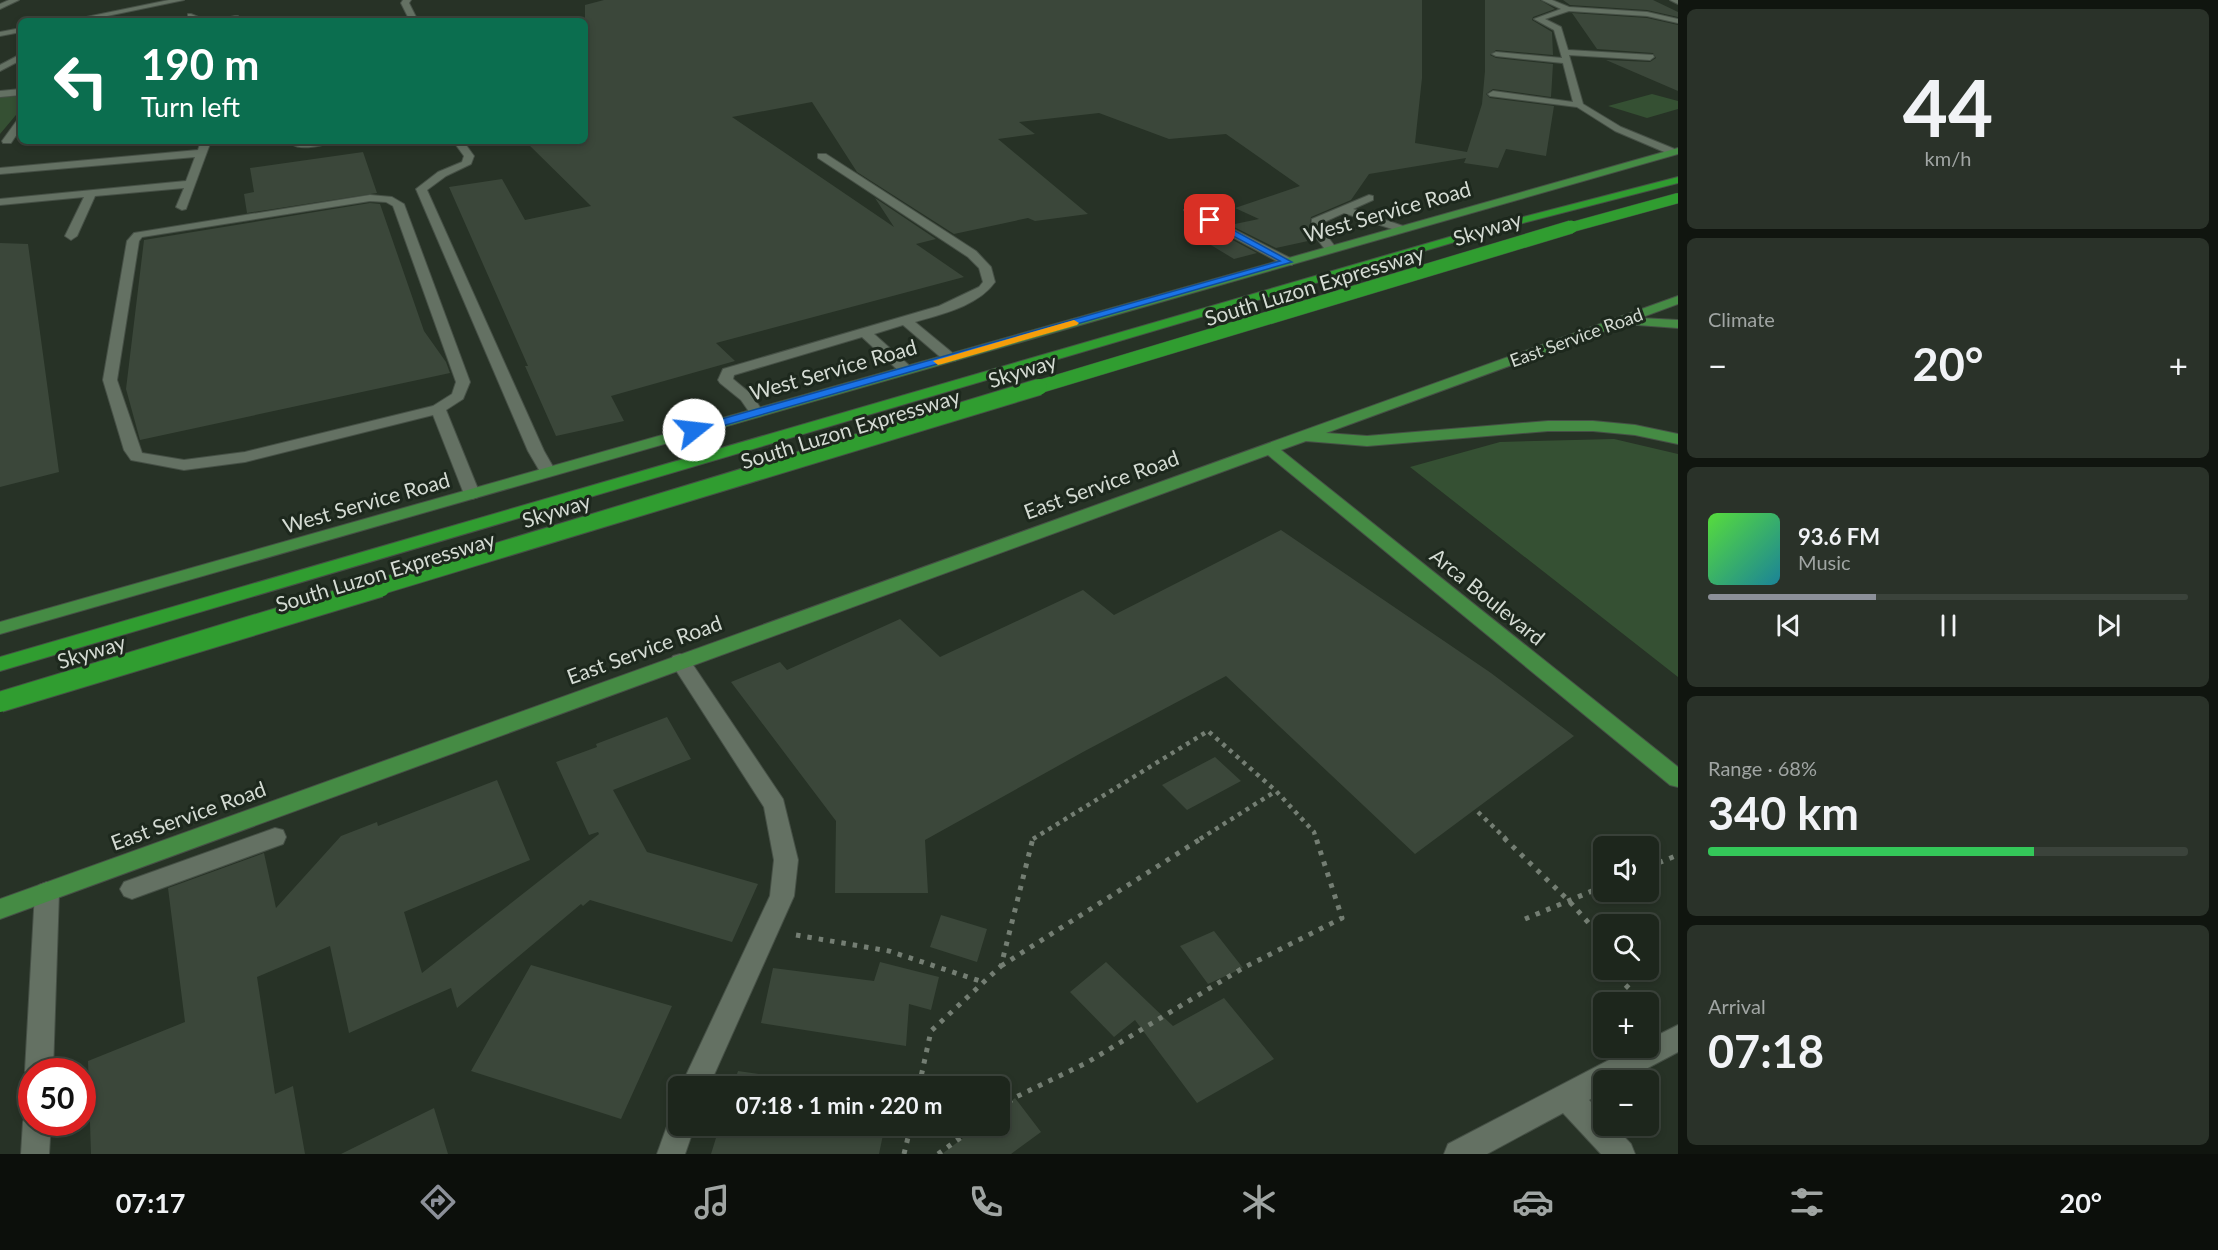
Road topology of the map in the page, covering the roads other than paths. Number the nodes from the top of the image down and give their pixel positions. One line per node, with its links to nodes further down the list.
1 (15, 0): 5 (street)
2 (180, 0): 8 (street)
3 (407, 0): 10 (street)
4 (1546, 0): 6 (street)
5 (0, 7)
6 (1568, 9): 11 (street); 15 (street)
7 (191, 16): 9 (street)
8 (87, 18)
9 (195, 18)
10 (412, 18)
11 (1678, 21)
12 (18, 31): 13 (street)
13 (0, 34)
14 (1496, 54): 15 (street)
15 (1565, 57): 16 (street); 23 (street)
16 (1650, 57)
17 (18, 59): 18 (street)
18 (0, 70): 19 (street)
19 (18, 70)
20 (18, 92): 21 (street)
21 (0, 94)
22 (1493, 94): 23 (street)
23 (1579, 105): 31 (street)
24 (18, 124): 26 (street)
25 (18, 140): 26 (street)
26 (3, 142)
27 (205, 144): 32 (street)
28 (306, 144): 30 (street)
29 (460, 144): 61 (street)
30 (298, 145)
31 (1676, 148): 45 (main road, West Service Road)
32 (202, 153): 34 (street); 37 (street)
33 (822, 156): 50 (street)
34 (0, 171)
35 (1678, 171): 64 (highway, South Luzon Expressway)
36 (1678, 180): 66 (highway, Skyway)
37 (191, 184): 38 (street); 42 (street)
38 (92, 194): 41 (street); 46 (street)
39 (1370, 198): 43 (street)
40 (1678, 198): 67 (highway, Skyway, bridge); 68 (highway, South Luzon Expressway)
41 (0, 202)
42 (182, 207)
43 (1342, 209): 45 (street); 47 (street)
44 (1190, 210): 48 (street)
45 (1402, 229): 47 (main road, West Service Road)
46 (71, 236)
47 (1332, 249): 48 (main road, West Service Road)
48 (1288, 262): 54 (main road, West Service Road)
49 (1678, 300): 51 (main road, East Service Road)
50 (906, 321): 53 (street); 54 (street)
51 (1611, 324): 52 (main road); 58 (main road, East Service Road)
52 (1678, 324)
53 (865, 333): 55 (street); 57 (street)
54 (950, 358): 55 (main road, West Service Road)
55 (906, 370): 57 (main road, West Service Road)
56 (438, 409): 56 (street); 62 (street)
57 (757, 412): 61 (main road, West Service Road)
58 (1305, 436): 59 (main road, East Service Road); 60 (main road, East Service Road)
59 (1678, 439)
60 (1270, 449): 65 (main road, East Service Road); 69 (main road, Arca Boulevard)
61 (548, 472): 62 (main road, West Service Road)
62 (472, 494): 63 (main road, West Service Road)
63 (0, 628)
64 (0, 652)
65 (680, 661): 72 (main road, East Service Road); 76 (street)
66 (0, 664)
67 (0, 702)
68 (0, 711)
69 (1678, 779)
70 (275, 837): 71 (street)
71 (132, 889)
72 (47, 892): 73 (main road, East Service Road); 75 (street)
73 (0, 909)
74 (1678, 1038): 77 (street)
75 (40, 1058)
76 (700, 1076)
77 (1566, 1096): 82 (street); 83 (street)
78 (36, 1136): 80 (street)
79 (677, 1136): 81 (street)
80 (35, 1154)
81 (671, 1154)
82 (1458, 1154)
83 (1621, 1154)

